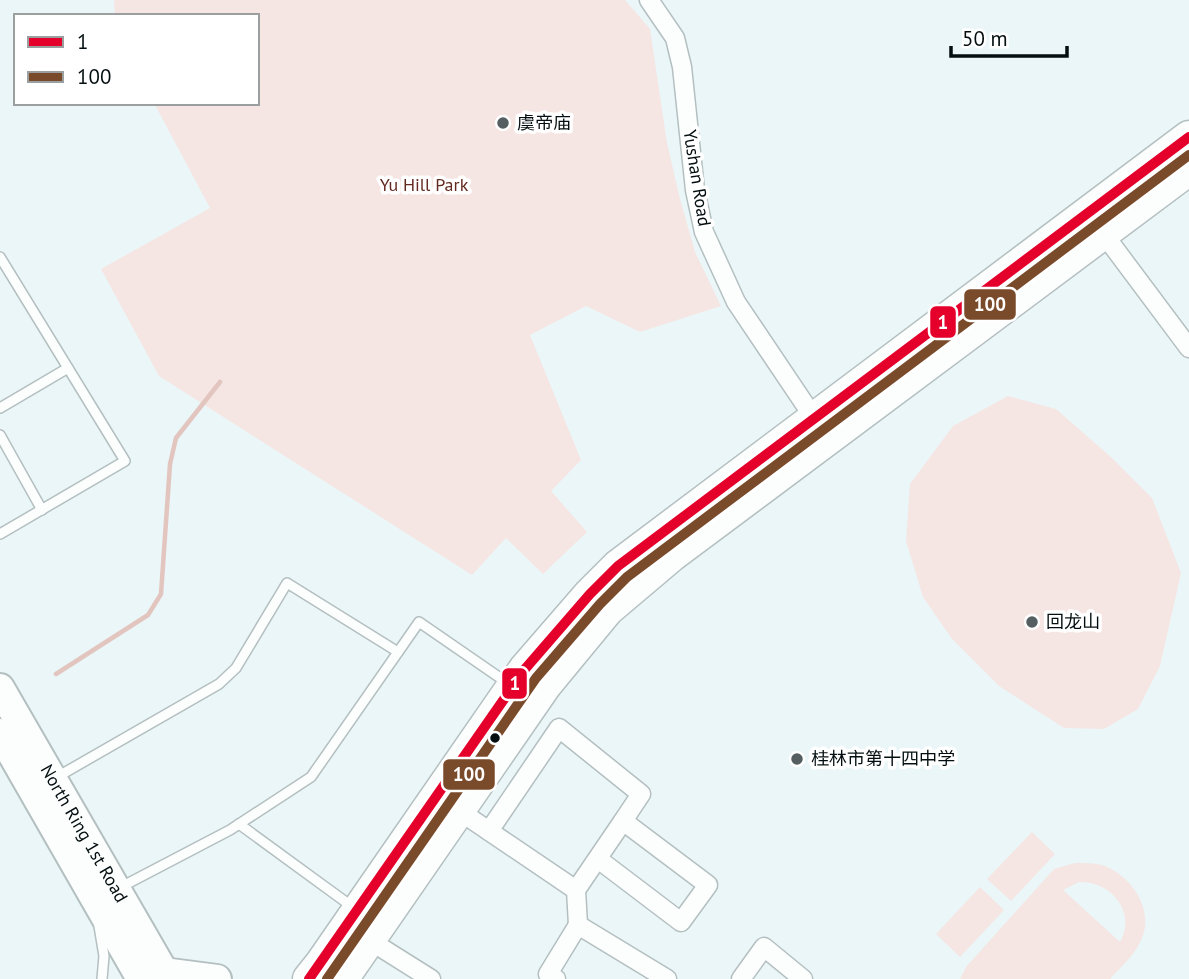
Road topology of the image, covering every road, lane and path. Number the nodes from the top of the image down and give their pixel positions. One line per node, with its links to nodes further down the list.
1 (649, 0): 9 (street, Yushan Road)
2 (1189, 137): 9 (highway)
3 (1189, 169): 4 (highway)
4 (1102, 233): 6 (street); 18 (highway)
5 (0, 257): 7 (lane)
6 (1189, 348)
7 (68, 368): 8 (lane); 11 (lane)
8 (0, 408)
9 (814, 418): 14 (highway)
10 (0, 435): 11 (lane)
11 (42, 510): 12 (lane)
12 (0, 534)
13 (398, 652): 14 (lane); 17 (lane); 20 (lane)
14 (513, 686): 25 (highway)
15 (0, 688): 17 (main road, North Ring 1st Road)
16 (0, 733): 24 (main road, North Ring 1st Road)
17 (53, 780): 24 (main road, North Ring 1st Road)
18 (458, 810): 21 (street); 27 (highway)
19 (623, 821): 21 (street); 22 (street); 22 (street)
20 (239, 824): 24 (lane); 25 (lane)
21 (489, 831): 23 (street)
22 (598, 859): 23 (street)
23 (576, 890): 26 (street)
24 (105, 893): 28 (main road, North Ring 1st Road); 30 (lane)
25 (358, 911): 32 (highway)
26 (578, 925): 29 (street); 35 (street)
27 (369, 940): 33 (highway); 34 (street)
28 (158, 976): 31 (main road)
29 (550, 977)
30 (102, 979)
31 (217, 979)
32 (309, 979)
33 (342, 979)
34 (431, 979)
35 (667, 979)
36 (741, 979): 37 (street)
37 (803, 979)

